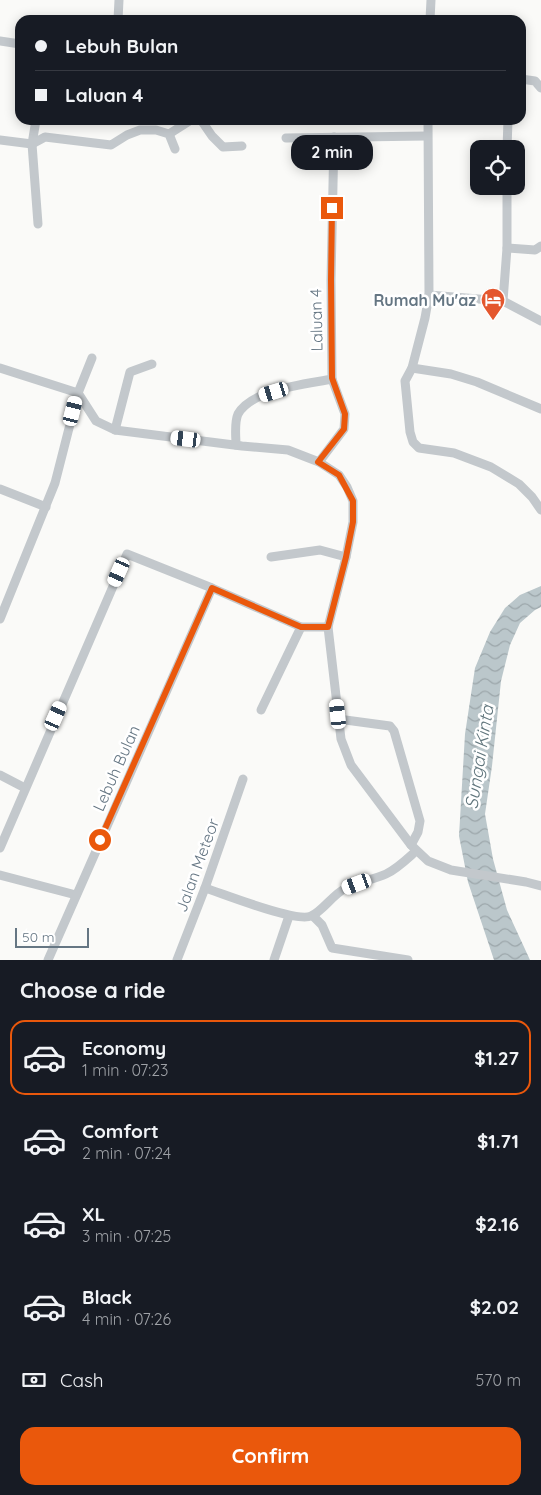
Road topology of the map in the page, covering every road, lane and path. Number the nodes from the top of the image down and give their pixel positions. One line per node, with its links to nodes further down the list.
1 (119, 0): 3 (street)
2 (431, 0): 4 (street)
3 (118, 15)
4 (430, 15)
5 (0, 41): 6 (street)
6 (15, 43)
7 (526, 80): 8 (street)
8 (541, 88)
9 (35, 125): 20 (street)
10 (183, 125): 14 (street)
11 (204, 125): 21 (street)
12 (428, 125): 15 (street)
13 (508, 125): 19 (street)
14 (169, 134): 20 (street); 22 (street)
15 (428, 136): 16 (street); 27 (street)
16 (334, 137): 17 (street); 34 (street, Laluan 4)
17 (286, 138)
18 (0, 140): 20 (street)
19 (507, 140)
20 (32, 144): 24 (street)
21 (242, 146)
22 (175, 150)
23 (507, 195): 26 (street)
24 (38, 224)
25 (541, 246): 26 (street)
26 (507, 248): 28 (street)
27 (429, 295): 28 (street); 33 (street)
28 (503, 301): 29 (street)
29 (541, 322)
30 (92, 358): 35 (street)
31 (152, 364): 37 (street)
32 (0, 368): 35 (street)
33 (412, 368): 36 (street); 42 (street)
34 (332, 378): 38 (street); 39 (street, Laluan 4)
35 (78, 393): 37 (street); 41 (street)
36 (541, 409)
37 (115, 430): 38 (street)
38 (236, 445): 39 (street)
39 (318, 462): 44 (street)
40 (0, 488): 41 (street)
41 (46, 507): 46 (street)
42 (541, 510)
43 (272, 557): 44 (street)
44 (346, 557): 48 (street)
45 (212, 588): 47 (street); 53 (street); 59 (street, Lebuh Bulan)
46 (0, 619)
47 (301, 627): 48 (street); 49 (street)
48 (328, 627): 50 (street)
49 (261, 710)
50 (338, 719): 55 (street); 55 (street)
51 (0, 775): 53 (street)
52 (243, 779): 58 (street, Jalan Meteor)
53 (25, 788): 54 (street)
54 (0, 848)
55 (413, 848): 57 (street); 61 (street)
56 (0, 874): 59 (street)
57 (541, 886)
58 (205, 888): 60 (street); 63 (street, Jalan Meteor)
59 (76, 895): 62 (street, Lebuh Bulan)
60 (289, 916): 61 (street); 64 (street)
61 (313, 916): 65 (street)
62 (48, 960)
63 (177, 960)
64 (274, 960)
65 (408, 960)

